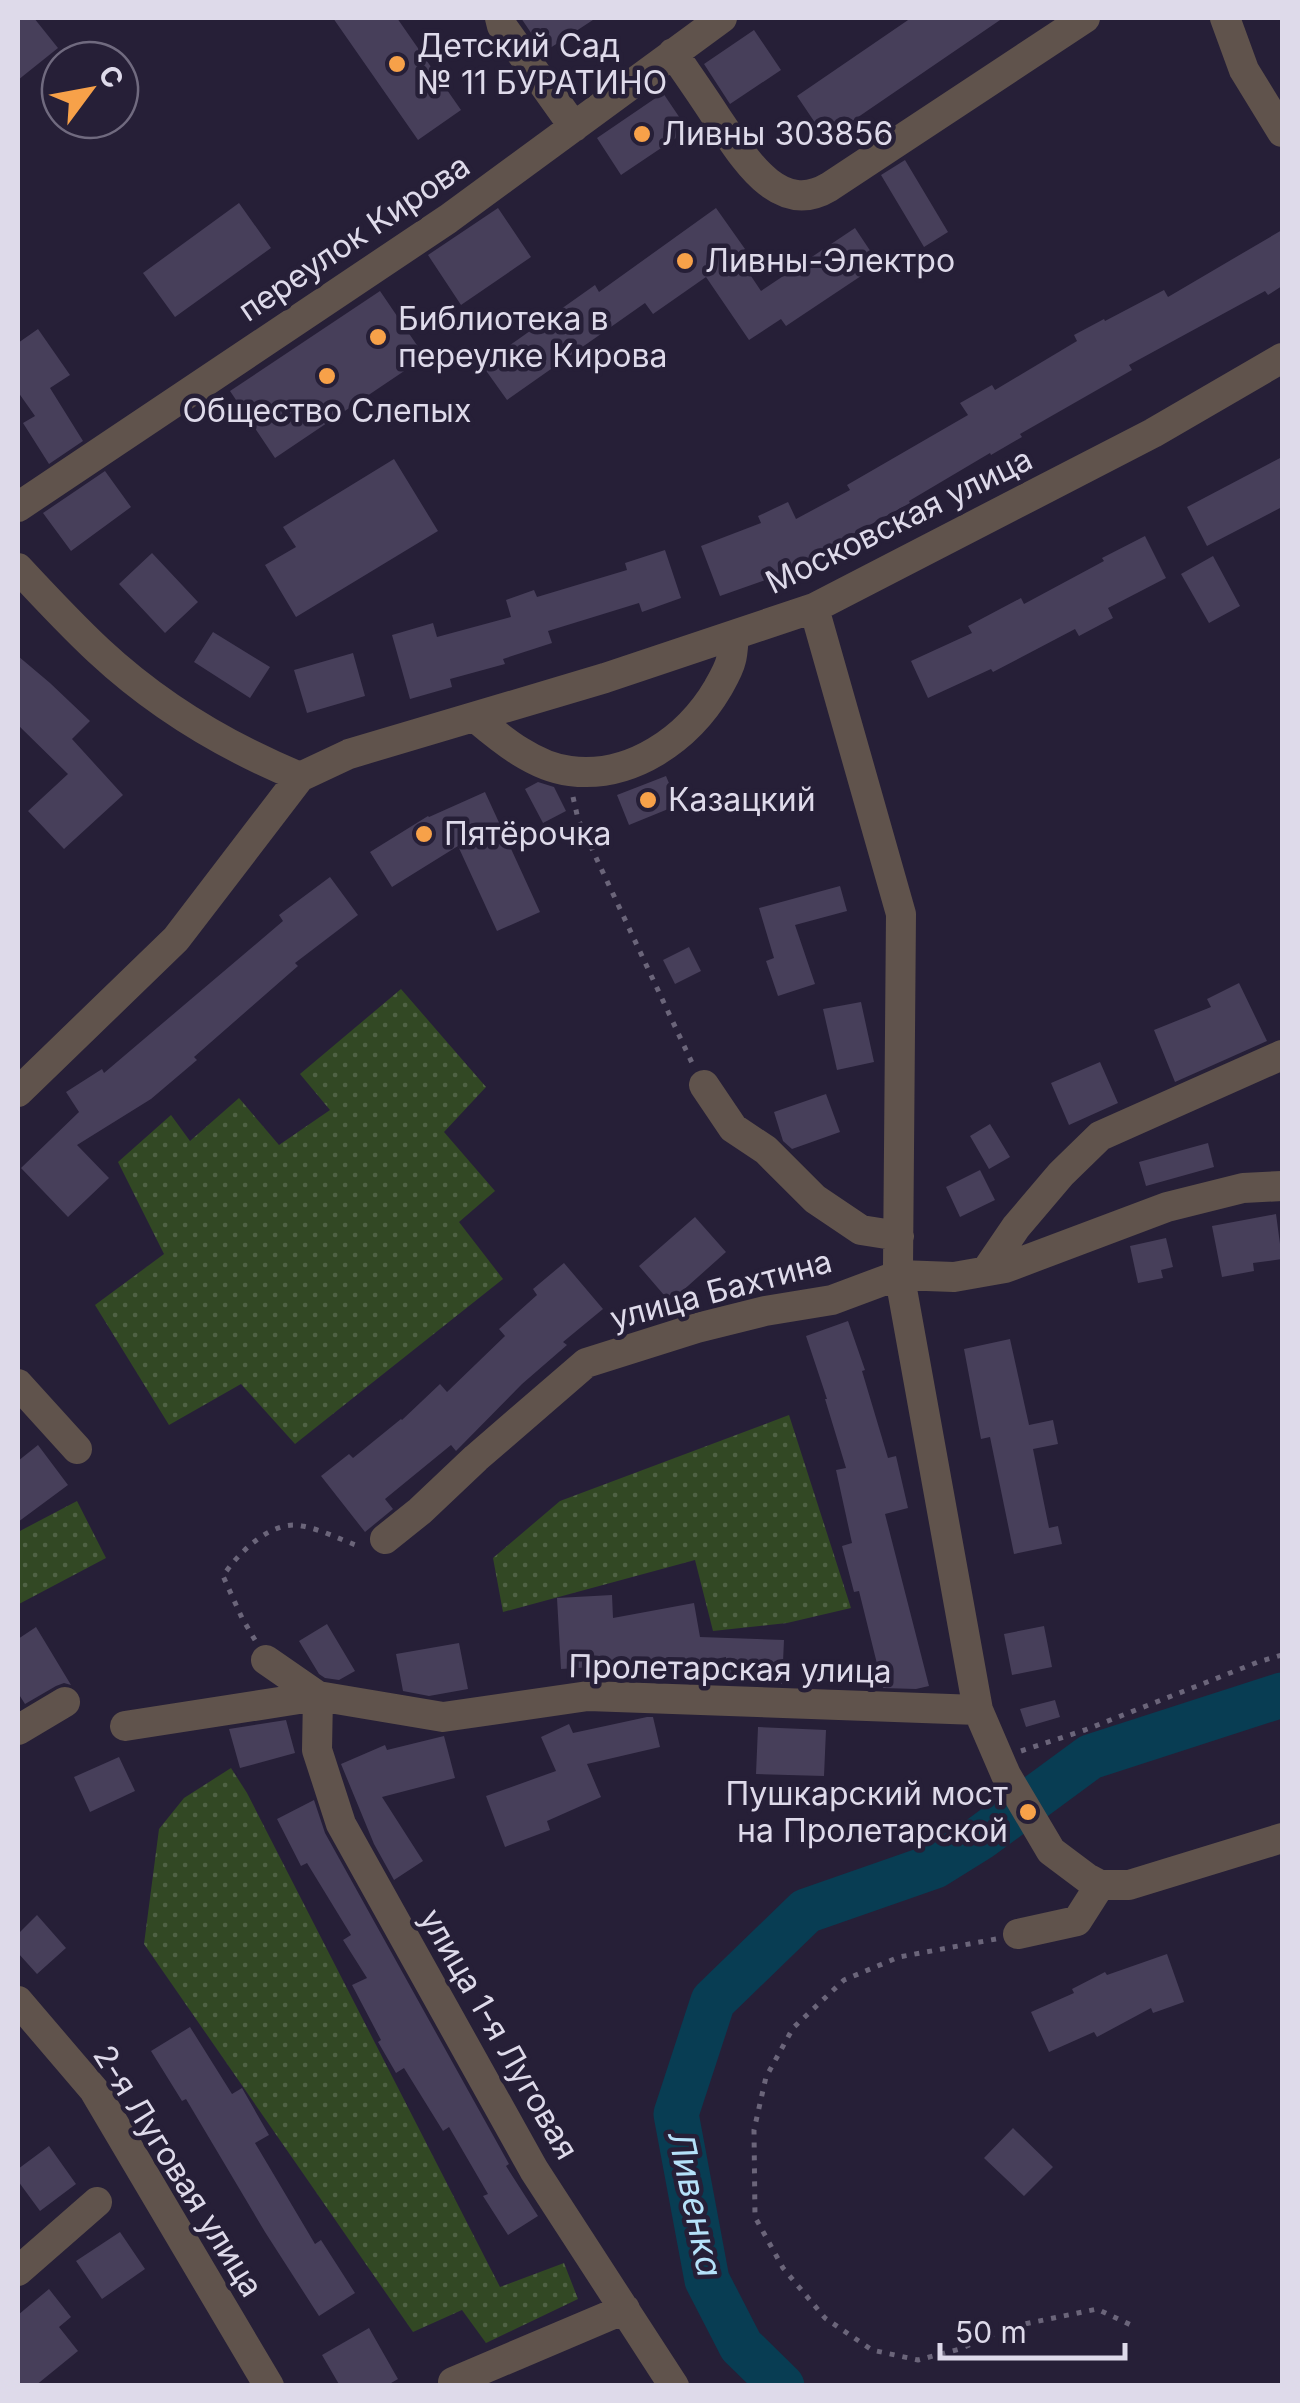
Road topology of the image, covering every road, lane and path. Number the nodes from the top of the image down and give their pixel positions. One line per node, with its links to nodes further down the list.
1 (500, 18): 6 (street)
2 (722, 18): 5 (street, переулок Кирова)
3 (1085, 18): 5 (street)
4 (1225, 18): 7 (street)
5 (674, 53): 6 (street, переулок Кирова)
6 (574, 126): 9 (street, переулок Кирова)
7 (1282, 132)
8 (1282, 358): 11 (street, Московская улица)
9 (18, 508)
10 (18, 568): 15 (street)
11 (814, 608): 12 (street, Московская улица); 20 (street)
12 (734, 636): 13 (street, Московская улица); 14 (street)
13 (476, 718): 14 (street); 15 (street, Московская улица)
14 (566, 771): 17 (path)
15 (300, 777): 18 (street)
16 (1282, 1055): 21 (street)
17 (704, 1085): 20 (street)
18 (18, 1092)
19 (1282, 1186): 21 (street)
20 (899, 1236): 22 (street)
21 (986, 1271): 22 (street)
22 (899, 1275): 25 (street, улица Бахтина); 30 (street)
23 (18, 1384): 24 (street)
24 (76, 1449)
25 (385, 1539): 27 (path)
26 (1282, 1655): 33 (path)
27 (266, 1660): 28 (street)
28 (318, 1696): 30 (street, Пролетарская улица); 31 (street, Пролетарская улица); 40 (street, улица 1-я Луговая)
29 (65, 1702): 32 (street)
30 (978, 1710): 33 (street)
31 (125, 1726)
32 (18, 1730)
33 (1003, 1767): 35 (street)
34 (1282, 1838): 35 (street)
35 (1100, 1885): 36 (street)
36 (1018, 1934): 41 (path)
37 (18, 2001): 43 (street, 2-я Луговая улица)
38 (97, 2202): 39 (street)
39 (18, 2270)
40 (625, 2309): 42 (street); 44 (street, улица 1-я Луговая)
41 (1131, 2325)
42 (453, 2382)
43 (269, 2386)
44 (674, 2386)

